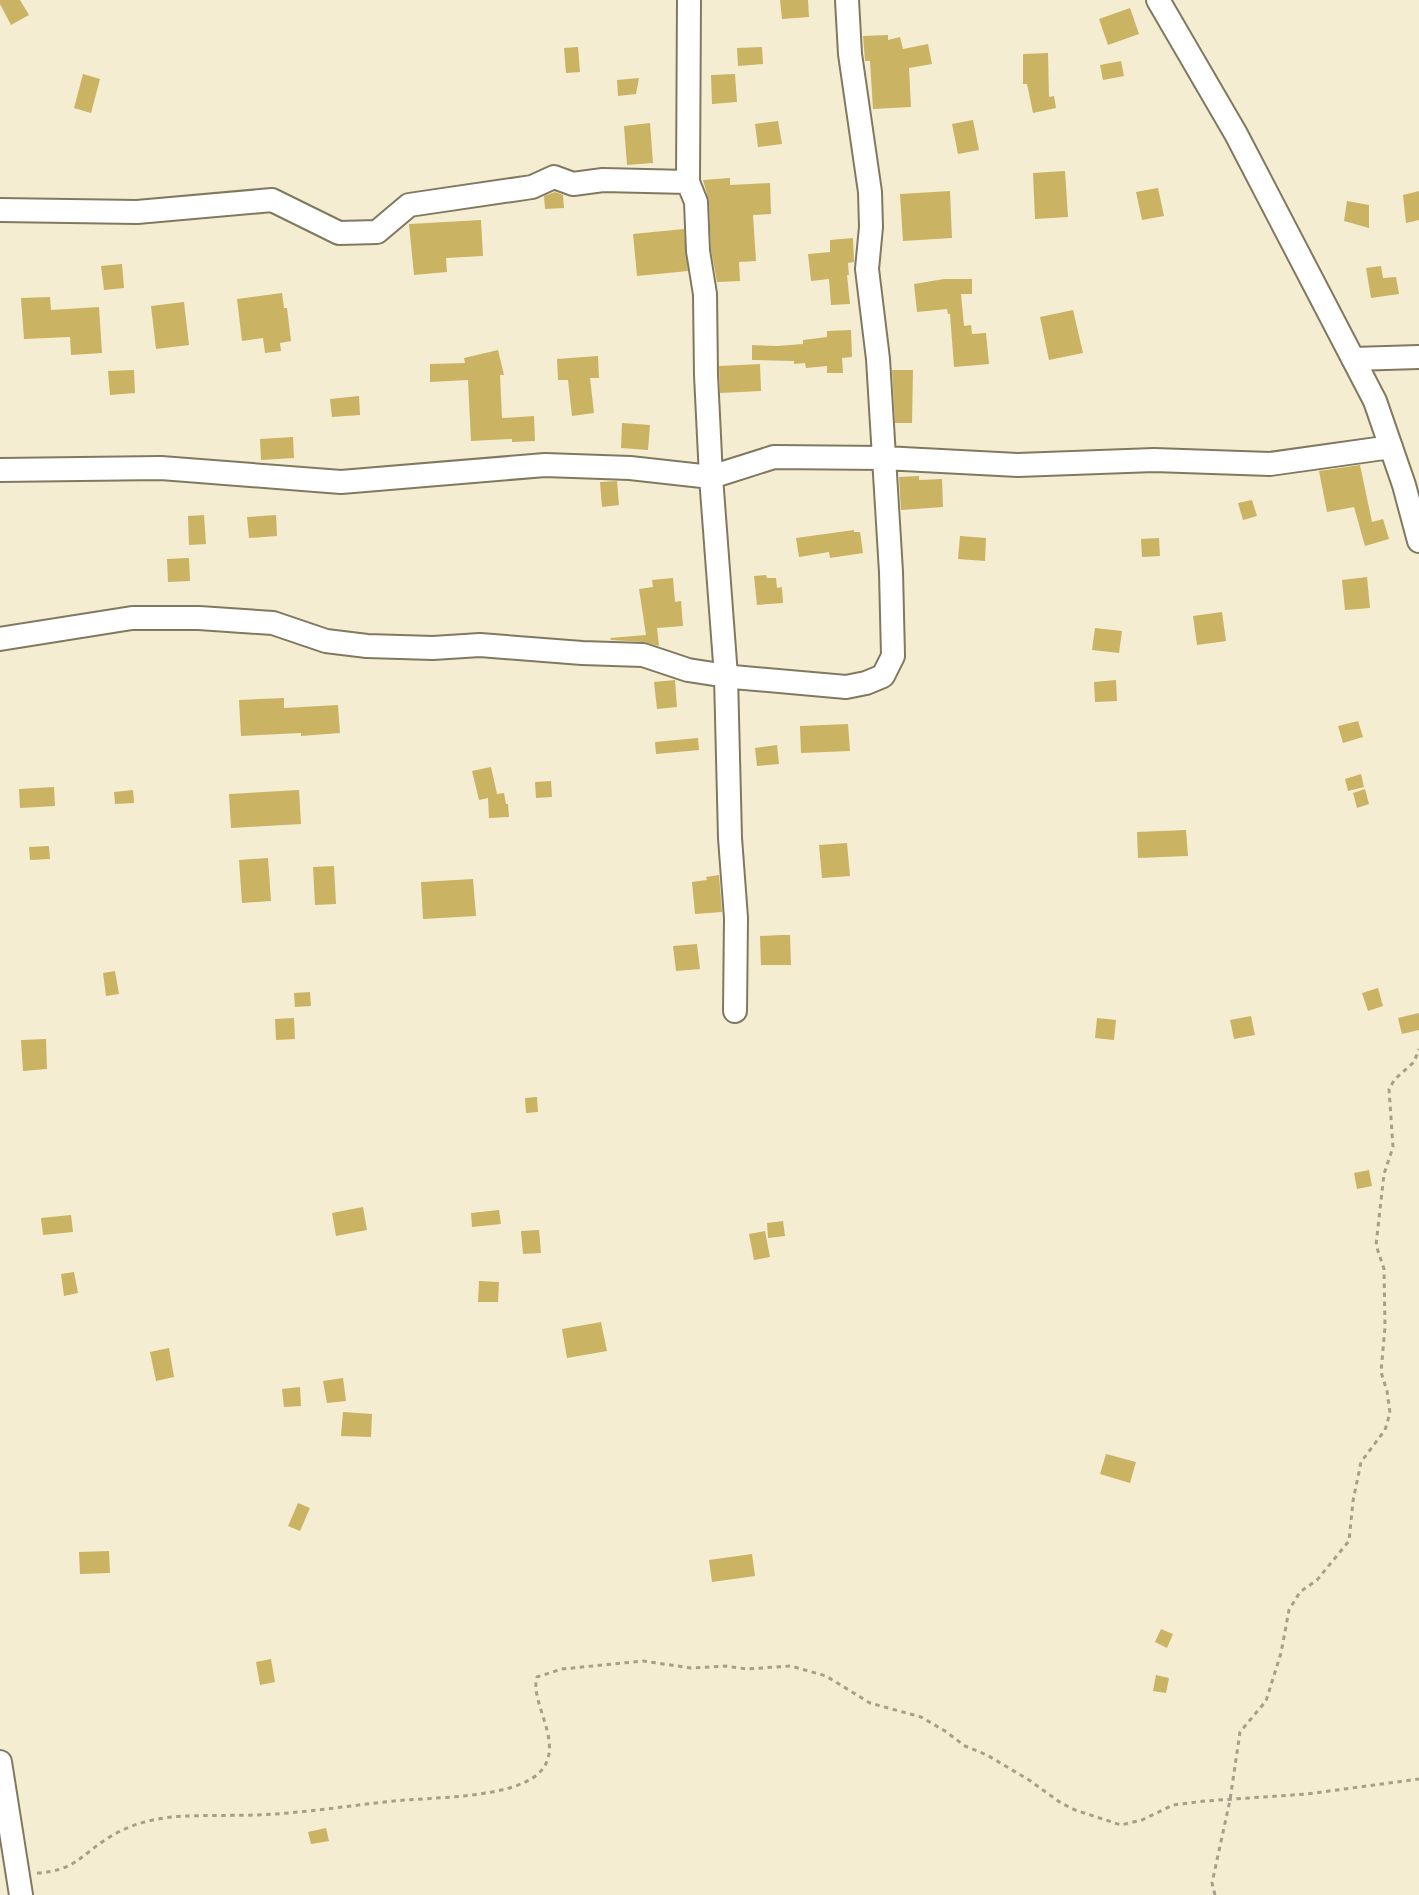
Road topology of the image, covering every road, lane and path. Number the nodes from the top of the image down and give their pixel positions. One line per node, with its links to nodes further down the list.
1 (689, 0): 4 (street)
2 (847, 0): 9 (street)
3 (1158, 0): 7 (street)
4 (688, 182): 5 (street); 11 (street)
5 (0, 210)
6 (1419, 357): 7 (street)
7 (1353, 359): 8 (street)
8 (1390, 447): 9 (street); 12 (street)
9 (884, 458): 11 (street); 14 (street)
10 (0, 470): 11 (street)
11 (711, 477): 14 (street)
12 (1419, 541)
13 (0, 639): 14 (street)
14 (726, 676): 15 (street)
15 (735, 1011)
16 (1419, 1049): 19 (path)
17 (0, 1762): 20 (street)
18 (1419, 1779): 19 (path)
19 (1230, 1800): 20 (path); 21 (path)
20 (19, 1885)
21 (1215, 1895)

